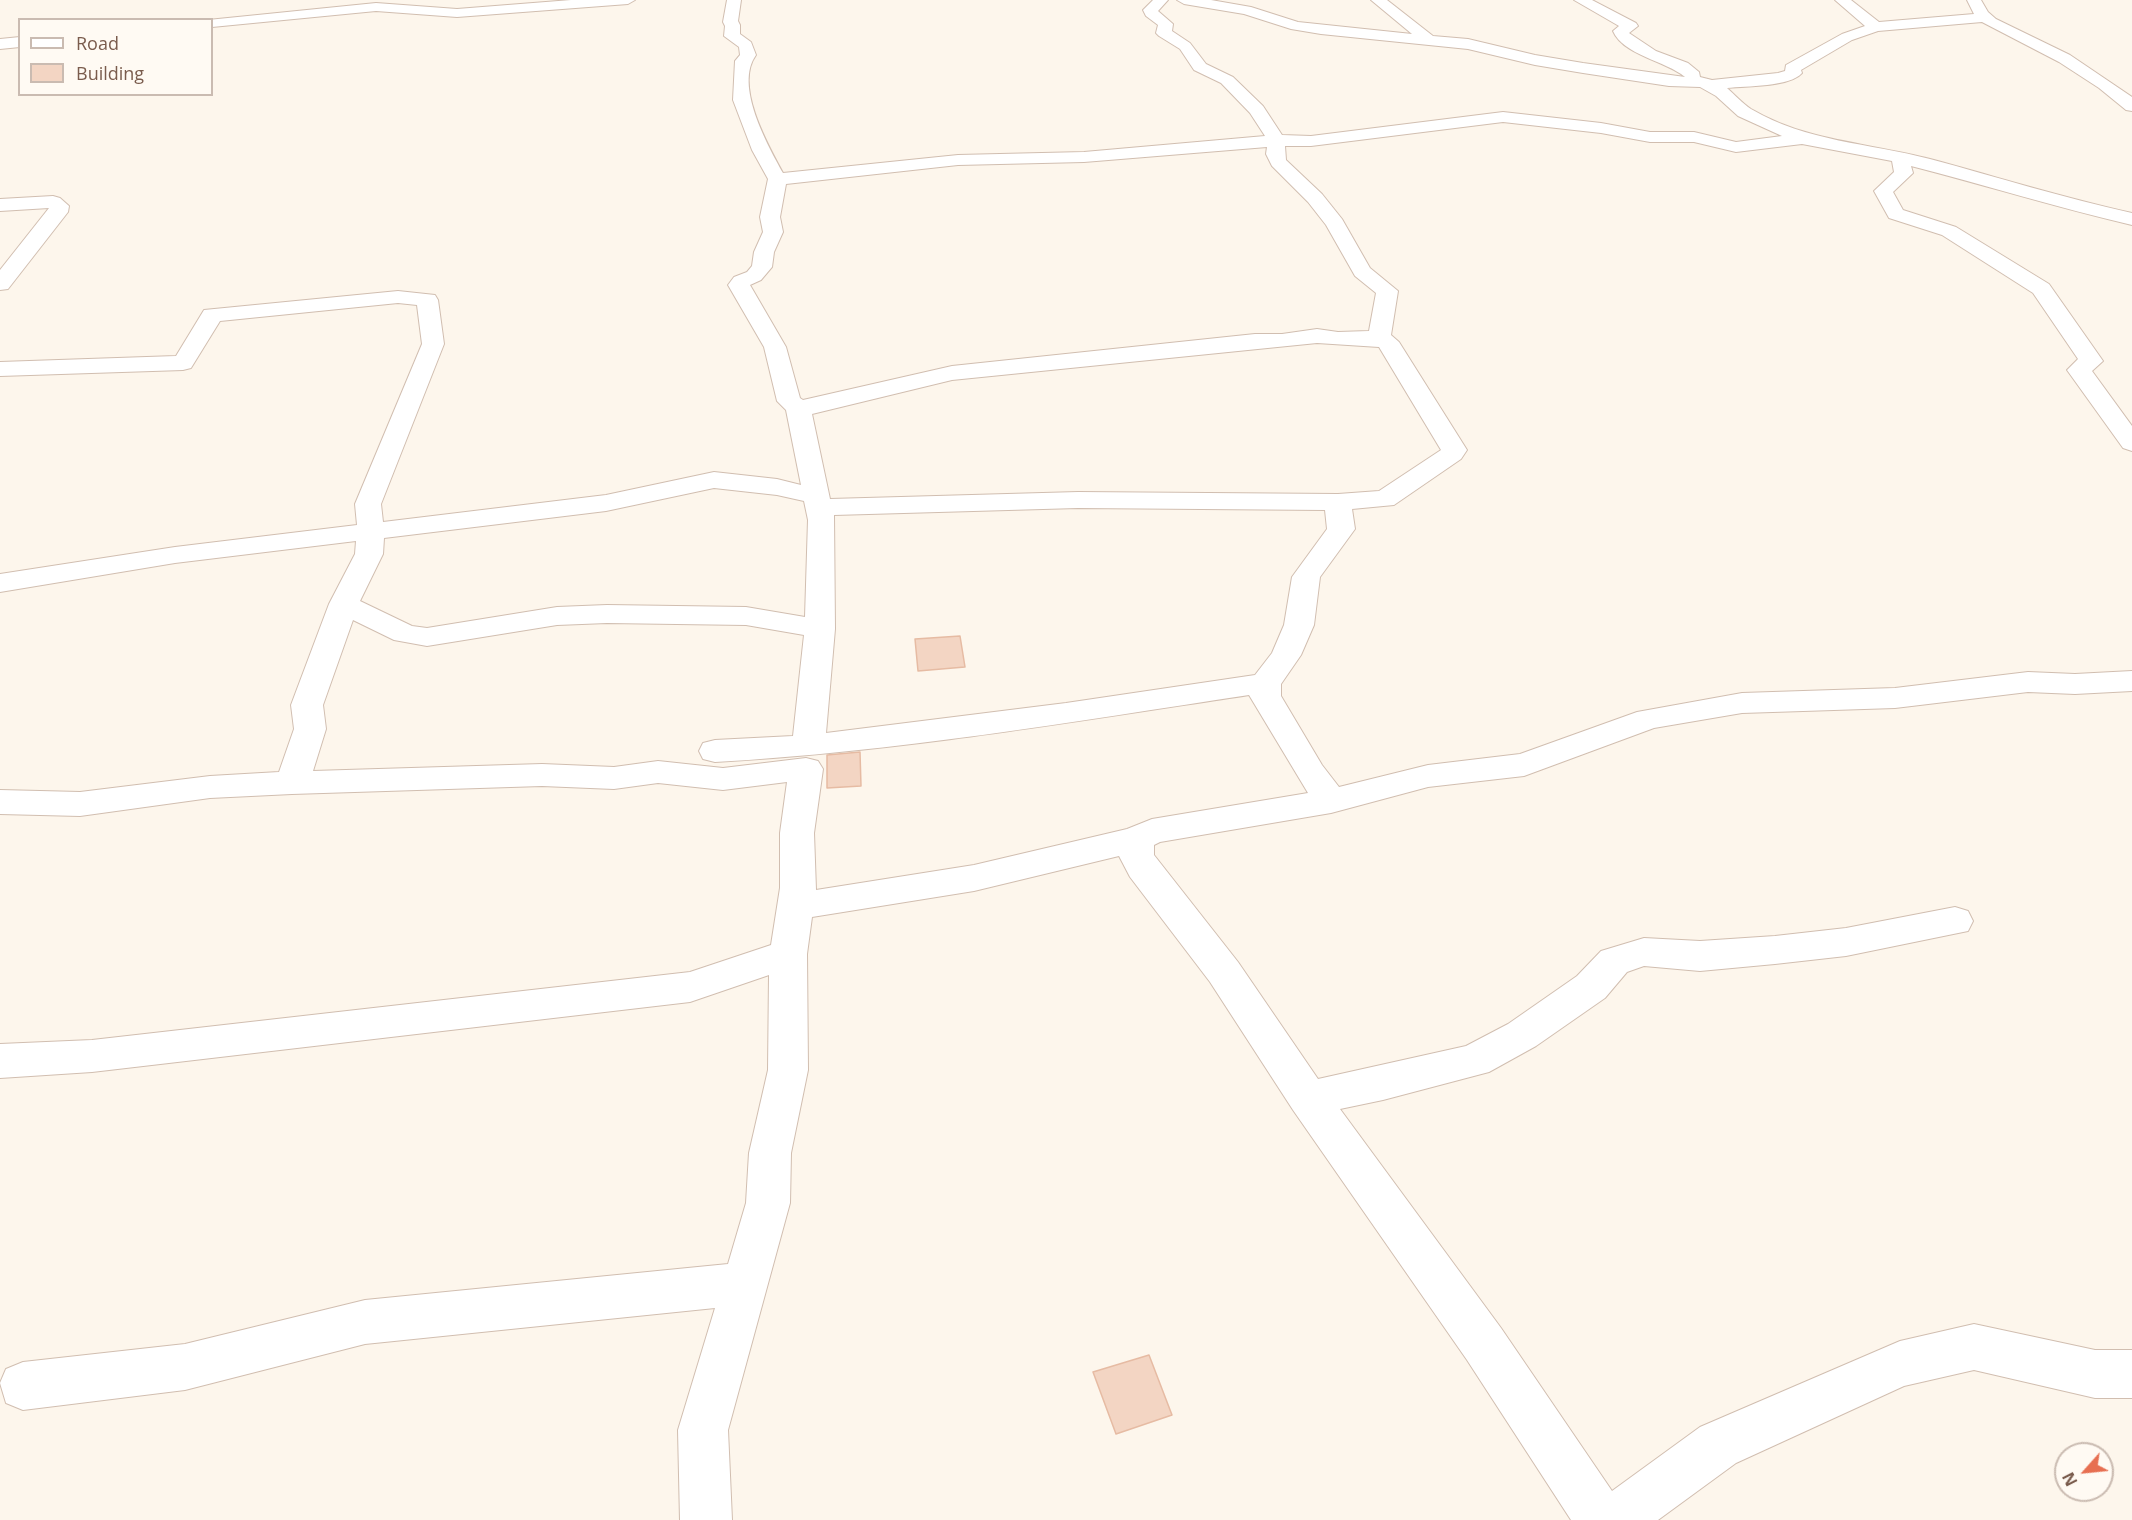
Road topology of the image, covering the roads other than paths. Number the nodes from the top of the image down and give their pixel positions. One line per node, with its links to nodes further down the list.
1 (628, 0): 10 (street)
2 (734, 0): 20 (street)
3 (1161, 0): 18 (street)
4 (1184, 0): 12 (street)
5 (1378, 0): 12 (street)
6 (1581, 0): 15 (street)
7 (1842, 0): 11 (street)
8 (1974, 0): 9 (street)
9 (1987, 17): 11 (street); 16 (street)
10 (213, 23)
11 (1876, 27): 15 (street)
12 (1427, 39): 15 (street)
13 (18, 42): 14 (street)
14 (0, 44)
15 (1706, 83): 17 (street)
16 (2132, 106)
17 (1802, 139): 18 (street); 19 (street)
18 (1276, 140): 20 (street); 24 (street)
19 (1900, 157): 22 (street); 27 (street)
20 (777, 179): 26 (street)
21 (0, 206): 23 (street)
22 (2132, 219)
23 (0, 284)
24 (1379, 338): 26 (street); 29 (street)
25 (0, 369): 30 (street)
26 (798, 407): 28 (street)
27 (2132, 443)
28 (817, 502): 29 (street); 30 (street); 33 (street)
29 (1338, 502): 35 (street)
30 (371, 532): 31 (street); 32 (street)
31 (0, 583)
32 (344, 604): 33 (street); 38 (street)
33 (820, 629): 36 (street)
34 (2132, 681): 39 (street)
35 (1265, 683): 36 (street); 39 (street)
36 (808, 746): 37 (street)
37 (715, 751)
38 (292, 783): 40 (street); 42 (street)
39 (1331, 801): 41 (street)
40 (0, 802)
41 (1137, 839): 42 (street); 46 (street)
42 (795, 906): 44 (street)
43 (1955, 921): 46 (street)
44 (789, 954): 45 (street); 47 (street)
45 (0, 1060)
46 (1308, 1098): 51 (street)
47 (743, 1284): 49 (street); 50 (street)
48 (2132, 1374): 52 (street)
49 (23, 1386)
50 (706, 1520)
51 (1600, 1520)
52 (1615, 1520)

